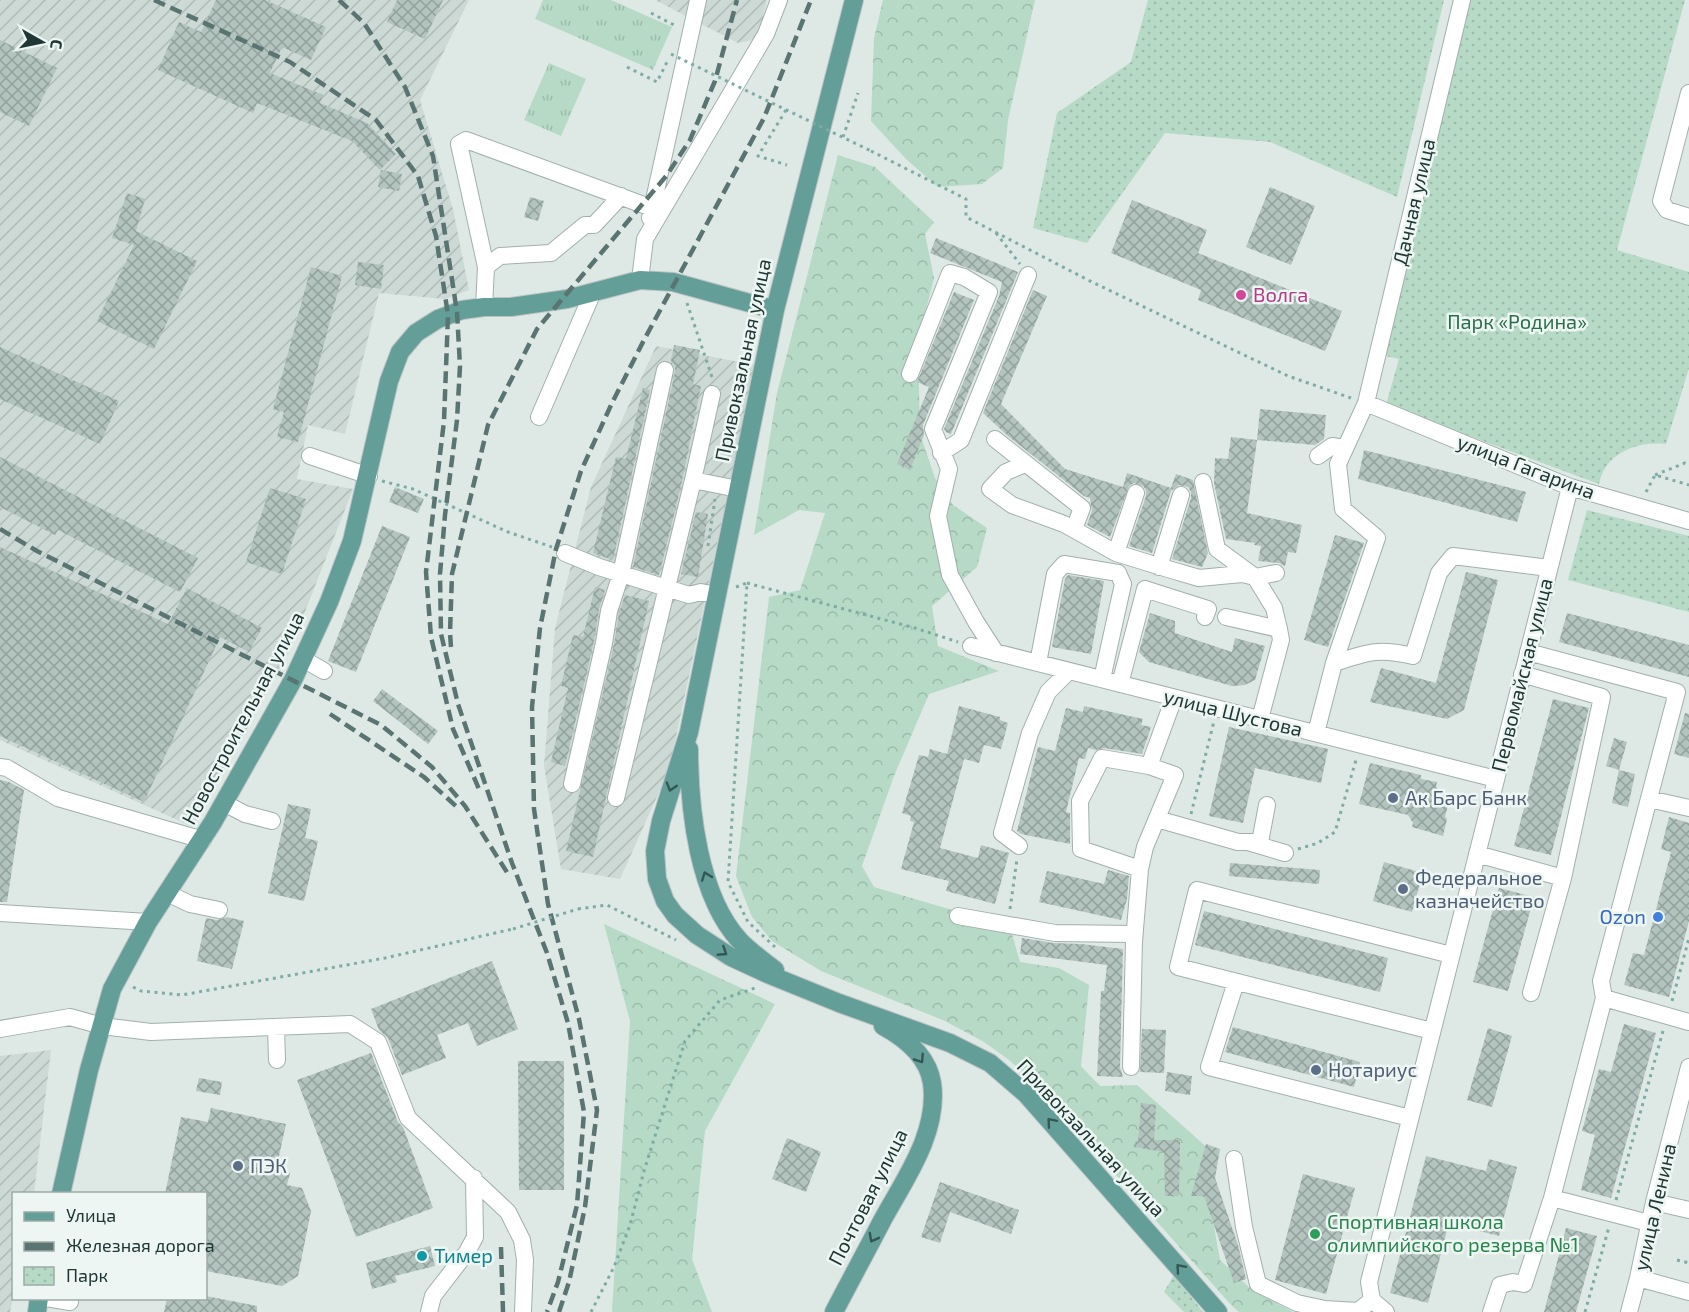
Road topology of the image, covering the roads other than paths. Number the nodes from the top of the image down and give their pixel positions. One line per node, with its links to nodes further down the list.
1 (698, 0): 7 (street)
2 (779, 0): 9 (street)
3 (854, 0): 15 (main road, Привокзальная улица)
4 (1462, 0): 19 (street, Дачная улица)
5 (1689, 93): 8 (street)
6 (621, 196): 7 (street); 10 (street); 10 (street)
7 (652, 208): 9 (street)
8 (1689, 217)
9 (645, 239): 12 (street)
10 (486, 267): 14 (street)
11 (1028, 275): 23 (street)
12 (640, 280): 13 (main road, Новостроительная улица); 15 (main road, Новостроительная улица)
13 (593, 292): 14 (main road, Новостроительная улица); 20 (street)
14 (484, 307): 27 (main road, Новостроительная улица)
15 (774, 310): 31 (main road, Привокзальная улица)
16 (665, 370): 41 (street)
17 (910, 374): 23 (street)
18 (712, 394): 28 (street)
19 (1366, 403): 22 (street, Дачная улица); 30 (street, улица Гагарина)
20 (539, 417)
21 (995, 439): 26 (street)
22 (1345, 448): 25 (street); 53 (street, Дачная улица)
23 (941, 453): 50 (street)
24 (310, 456): 27 (street)
25 (1317, 456)
26 (1025, 464): 35 (street); 35 (street)
27 (369, 477): 51 (main road, Новостроительная улица)
28 (693, 480): 31 (street); 43 (street)
29 (1203, 482): 42 (street)
30 (1570, 487): 34 (street, улица Гагарина); 39 (street, Первомайская улица)
31 (738, 489): 44 (main road, Привокзальная улица)
32 (1136, 493): 37 (street)
33 (1181, 495): 38 (street)
34 (1689, 521)
35 (1074, 530): 37 (street)
36 (565, 553): 41 (street)
37 (1116, 553): 38 (street)
38 (1159, 567): 42 (street)
39 (1549, 568): 49 (street, Первомайская улица); 53 (street)
40 (1276, 573): 42 (street)
41 (621, 574): 43 (street); 66 (street)
42 (1255, 577): 47 (street)
43 (667, 588): 44 (street); 67 (street)
44 (724, 592): 61 (main road, Привокзальная улица)
45 (1205, 617): 58 (street)
46 (1226, 617): 47 (street)
47 (1280, 629): 60 (street)
48 (971, 646): 50 (street, улица Шустова)
49 (1528, 652): 56 (street, Первомайская улица); 68 (street)
50 (996, 653): 52 (street, улица Шустова)
51 (303, 659): 54 (street); 69 (main road, Новостроительная улица)
52 (1038, 663): 55 (street, улица Шустова); 57 (street)
53 (1334, 663): 62 (street)
54 (324, 670)
55 (1069, 671): 57 (street, улица Шустова); 76 (street)
56 (1522, 674): 65 (street, Первомайская улица); 80 (street)
57 (1102, 680): 58 (street, улица Шустова)
58 (1120, 684): 59 (street, улица Шустова)
59 (1174, 698): 60 (street, улица Шустова); 63 (street)
60 (1260, 719): 62 (street, улица Шустова)
61 (689, 732): 89 (main road, one-way to 61); 89 (main road, one-way to 89)
62 (1316, 733): 65 (street, улица Шустова)
63 (1149, 766): 72 (street); 79 (street)
64 (0, 767): 74 (street)
65 (1496, 779): 78 (street, Первомайская улица)
66 (572, 784)
67 (616, 798)
68 (1649, 798): 71 (street); 91 (street)
69 (224, 803): 73 (street); 74 (main road, Новостроительная улица)
70 (1267, 805): 75 (street)
71 (1689, 808)
72 (1157, 819): 75 (street); 79 (street)
73 (272, 821)
74 (203, 840): 81 (main road, Новостроительная улица)
75 (1247, 842): 77 (street)
76 (1019, 846)
77 (1285, 854)
78 (1477, 854): 80 (street); 87 (street, Первомайская улица)
79 (1140, 869): 86 (street)
80 (1563, 878): 90 (street)
81 (167, 893): 82 (street); 85 (main road, Новостроительная улица)
82 (219, 910)
83 (0, 913): 85 (street)
84 (958, 916): 86 (street)
85 (148, 922): 94 (main road, Новостроительная улица)
86 (1134, 934): 99 (street)
87 (1451, 955): 88 (street); 97 (street, Первомайская улица)
88 (1236, 982): 97 (street); 101 (street)
89 (794, 984): 92 (main road)
90 (1531, 993)
91 (1604, 998): 93 (street); 105 (street)
92 (839, 1003): 116 (main road, Почтовая улица, one-way to 116); 117 (main road, Привокзальная улица, one-way to 92)
93 (1689, 1022)
94 (102, 1026): 95 (street); 96 (street); 104 (main road, Новостроительная улица)
95 (276, 1027): 98 (street); 103 (street)
96 (0, 1029)
97 (1432, 1031): 101 (street, Первомайская улица)
98 (277, 1060)
99 (1131, 1067)
100 (1689, 1067): 106 (street, улица Ленина)
101 (1410, 1118): 112 (street, Первомайская улица)
102 (1234, 1159): 112 (street)
103 (474, 1178): 114 (street); 115 (street)
104 (61, 1192)
105 (1552, 1198): 108 (street); 119 (street)
106 (1654, 1202): 107 (street); 108 (street, улица Ленина)
107 (1689, 1210)
108 (1649, 1223): 109 (street, улица Ленина)
109 (1638, 1278): 110 (street); 120 (street, улица Ленина)
110 (1689, 1292)
111 (54, 1300): 113 (street)
112 (1372, 1300): 118 (street)
113 (70, 1302)
114 (429, 1312)
115 (523, 1312)
116 (834, 1312)
117 (1218, 1312)
118 (1386, 1312)
119 (1491, 1312)
120 (1629, 1312)

